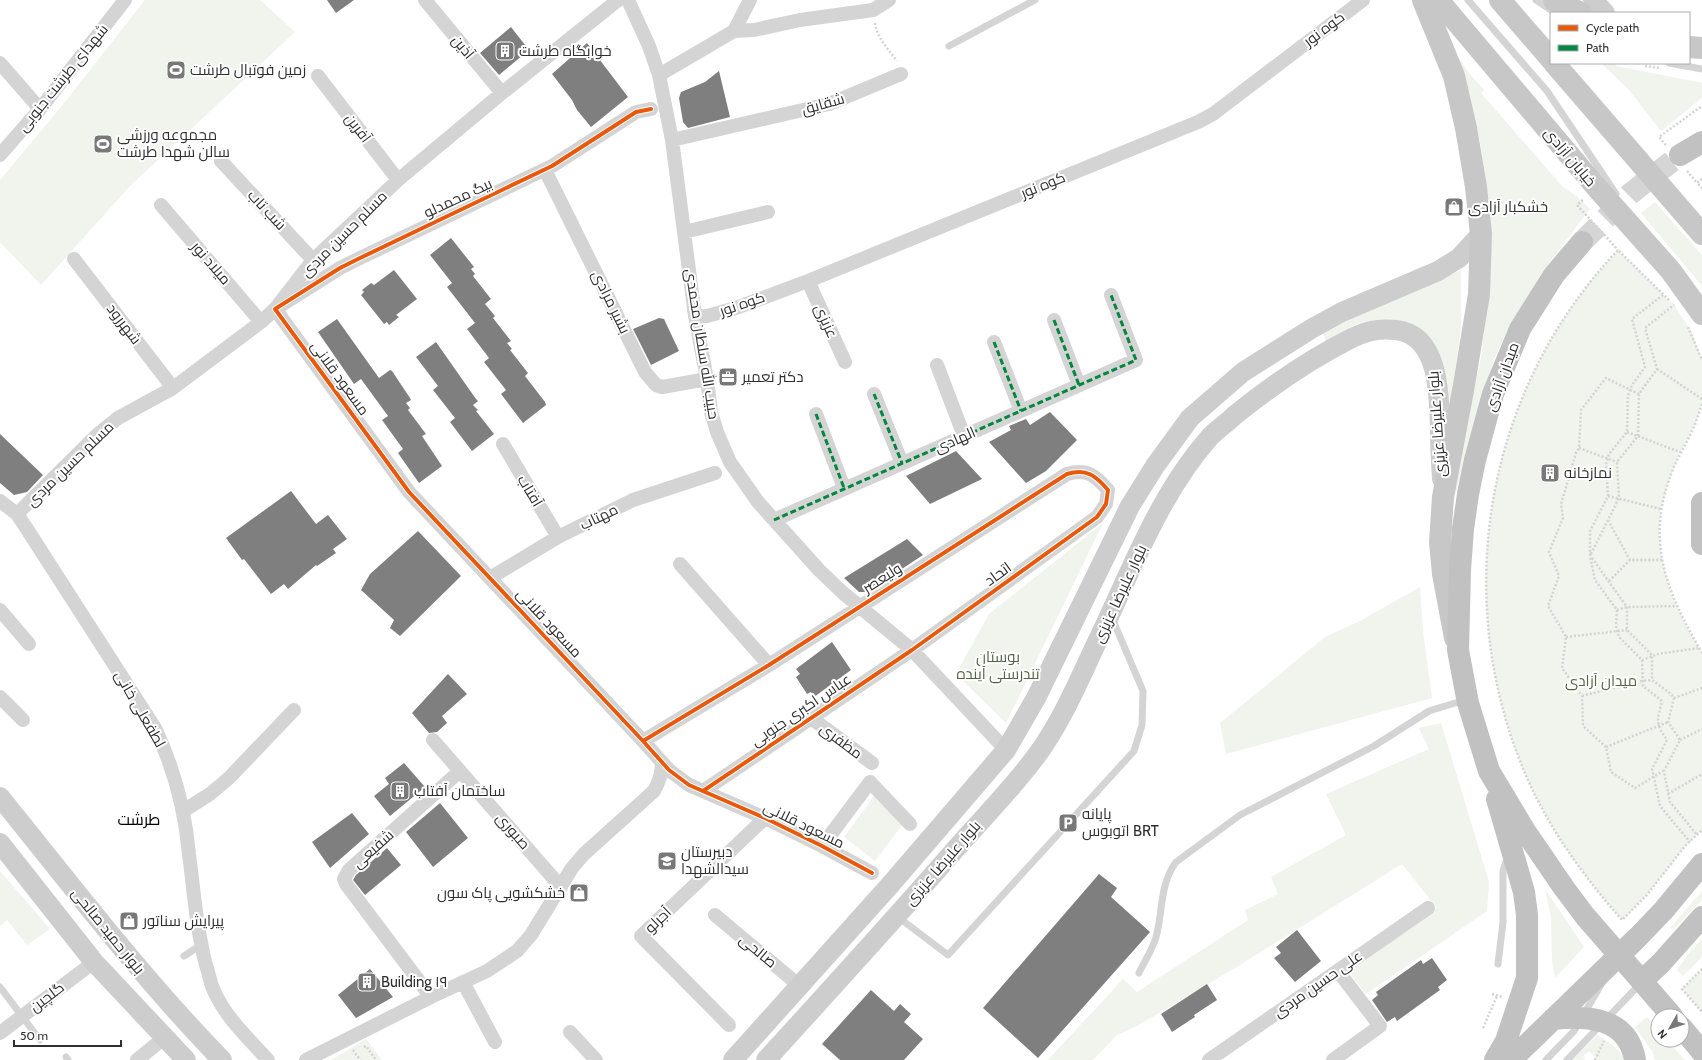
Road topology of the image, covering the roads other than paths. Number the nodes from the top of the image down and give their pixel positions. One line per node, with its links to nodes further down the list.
1 (125, 0): 31 (street, شهدای طرشت جنوبی)
2 (425, 0): 30 (street, آذین)
3 (618, 0): 30 (street, مسلم حسین مردی)
4 (628, 0): 28 (street, حبیب الله سلطان محمدی)
5 (750, 0): 18 (street)
6 (890, 0): 18 (street)
7 (1035, 0): 19 (lane)
8 (1363, 0): 51 (street, کوه نور)
9 (1423, 0): 45 (main road)
10 (1438, 0): 50 (main road, خیابان آزادی)
11 (1468, 0): 40 (lane)
12 (1500, 0): 22 (main road)
13 (1536, 0): 16 (lane)
14 (1554, 0): 15 (main road)
15 (1586, 8): 17 (main road)
16 (1555, 12)
17 (1601, 12)
18 (734, 32): 28 (street)
19 (949, 46)
20 (1690, 47): 21 (main road)
21 (1702, 48)
22 (1550, 58)
23 (0, 63): 31 (street)
24 (1555, 64): 46 (main road)
25 (1674, 64): 26 (lane)
26 (1702, 69)
27 (901, 74): 33 (street, شقایق)
28 (659, 75): 33 (street, حبیب الله سلطان محمدی)
29 (318, 76): 39 (street, آفرین)
30 (502, 93): 39 (street, مسلم حسین مردی)
31 (40, 109): 35 (street, شهدای طرشت جنوبی)
32 (651, 109): 38 (street, بیگ محمدلو)
33 (672, 140): 44 (street, حبیب الله سلطان محمدی)
34 (1702, 142): 36 (highway)
35 (0, 155)
36 (1680, 155)
37 (221, 161): 49 (street, شب تاب)
38 (545, 170): 53 (street, بیگ محمدلو); 63 (street, بشیر مرادی)
39 (398, 180): 49 (street, مسلم حسین مردی)
40 (1621, 201)
41 (161, 205): 57 (street, میلاد نور)
42 (768, 212): 44 (street)
43 (1630, 214): 50 (lane)
44 (684, 232): 54 (street, حبیب الله سلطان محمدی)
45 (1481, 234): 58 (main road, بلوار علیرضا عزیزی); 74 (main road)
46 (1702, 234)
47 (1582, 242): 91 (highway, میدان آزادی)
48 (74, 259): 65 (street, شهررود)
49 (313, 260): 53 (street, مسلم حسین مردی)
50 (1671, 271): 55 (main road, خیابان آزادی)
51 (808, 281): 54 (street, کوه نور); 61 (street, عزیزی)
52 (1111, 294): 64 (street, الهادی)
53 (275, 309): 57 (street, مسلم حسین مردی); 84 (street, مسعود قلانی)
54 (695, 316): 63 (street, حبیب الله سلطان محمدی)
55 (1694, 319)
56 (1054, 320): 64 (street)
57 (260, 322): 65 (street, مسلم حسین مردی)
58 (1310, 329): 60 (main road); 83 (main road, بلوار علیرضا عزیزی)
59 (994, 342): 67 (street)
60 (1323, 354): 74 (main road, بلوار علیرضا عزیزی); 85 (main road, بلوار علیرضا عزیزی)
61 (845, 362)
62 (937, 365): 69 (street)
63 (707, 379): 79 (street, حبیب الله سلطان محمدی)
64 (1079, 385): 67 (street, الهادی)
65 (173, 388): 77 (street, مسلم حسین مردی)
66 (874, 394): 71 (street)
67 (1021, 411): 69 (street, الهادی)
68 (816, 414): 73 (street)
69 (964, 436): 71 (street, الهادی)
70 (502, 444): 80 (street, آفتاب)
71 (902, 463): 73 (street, الهادی)
72 (715, 473): 80 (street, مهتاب)
73 (844, 488): 79 (street, الهادی)
74 (1443, 497): 91 (main road)
75 (0, 501): 77 (street, لطفعلی خانی)
76 (1702, 503): 81 (highway)
77 (17, 514): 108 (street, لطفعلی خانی)
78 (1097, 517): 86 (street, ولیعصر); 90 (street, اتحاد)
79 (774, 520): 86 (street, حبیب الله سلطان محمدی)
80 (558, 537): 84 (street, مهتاب)
81 (1702, 544)
82 (680, 564): 92 (street)
83 (1097, 575): 85 (main road); 100 (main road, بلوار علیرضا عزیزی)
84 (490, 578): 99 (street, مسعود قلانی)
85 (1123, 589): 88 (main road, بلوار علیرضا عزیزی)
86 (859, 606): 90 (street, حبیب الله سلطان محمدی); 92 (street, ولیعصر)
87 (0, 610): 89 (street)
88 (1110, 615): 103 (main road, بلوار علیرضا عزیزی); 119 (lane)
89 (29, 644)
90 (912, 650): 96 (street, عباس اکبری جنوبی); 100 (street, حبیب الله سلطان محمدی)
91 (1458, 650): 94 (highway, میدان آزادی)
92 (769, 665): 99 (street, ولیعصر)
93 (0, 697): 97 (street)
94 (1467, 699): 105 (highway, میدان آزادی); 127 (lane)
95 (294, 710): 108 (street)
96 (811, 718): 101 (street, مظفری); 106 (street, عباس اکبری جنوبی)
97 (23, 720)
98 (433, 740): 104 (street, صبوری)
99 (643, 741): 102 (street, مسعود قلانی)
100 (1006, 750): 103 (main road); 130 (main road, بلوار علیرضا عزیزی)
101 (872, 763)
102 (662, 764): 106 (street, مسعود قلانی); 116 (street)
103 (1027, 768): 119 (main road, بلوار علیرضا عزیزی)
104 (460, 770): 116 (street, صبوری); 132 (street, شفیعی)
105 (1489, 771): 113 (highway); 123 (highway, میدان آزادی)
106 (703, 791): 109 (street, مسعود قلانی)
107 (0, 797): 148 (main road, بلوار حمید صالحی)
108 (183, 811): 121 (street, لطفعلی خانی)
109 (765, 818): 112 (street, مسعود قلانی); 138 (street, آجرلو)
110 (910, 824): 112 (street)
111 (0, 843): 124 (main road, بلوار حمید صالحی)
112 (822, 846): 115 (street, مسعود قلانی)
113 (1511, 846): 125 (lane); 156 (highway)
114 (1702, 864): 123 (highway)
115 (872, 873)
116 (561, 887): 129 (street)
117 (1428, 908): 126 (street, علی حسین مردی)
118 (715, 915): 130 (street, صالحی)
119 (897, 916): 153 (main road, بلوار علیرضا عزیزی)
120 (1702, 917): 128 (highway)
121 (201, 945): 122 (lane); 149 (street, لطفعلی خانی)
122 (184, 956)
123 (1619, 956): 128 (highway, میدان آزادی); 135 (lane); 136 (highway)
124 (94, 962): 134 (street, گلچین); 141 (main road, بلوار حمید صالحی)
125 (1498, 964)
126 (1338, 971): 154 (street, علی حسین مردی); 155 (street)
127 (1139, 973)
128 (1642, 981): 133 (highway, میدان آزادی); 137 (lane)
129 (463, 982): 132 (street); 144 (street)
130 (801, 987): 152 (main road, بلوار علیرضا عزیزی)
131 (0, 988): 134 (lane)
132 (431, 997): 150 (street)
133 (1665, 1008)
134 (22, 1016): 140 (street, گلچین); 143 (lane)
135 (1582, 1017): 136 (highway); 137 (highway); 158 (lane)
136 (1553, 1019): 157 (highway)
137 (1605, 1022): 159 (lane); 160 (highway)
138 (729, 1025)
139 (570, 1032): 151 (street)
140 (0, 1033)
141 (164, 1038): 146 (street); 147 (main road, بلوار حمید صالحی)
142 (1690, 1038): 145 (highway)
143 (40, 1040)
144 (496, 1042)
145 (1702, 1052)
146 (136, 1060)
147 (186, 1060)
148 (222, 1060)
149 (268, 1060)
150 (306, 1060)
151 (596, 1060)
152 (733, 1060)
153 (766, 1060)
154 (1209, 1060)
155 (1333, 1060)
156 (1495, 1060)
157 (1511, 1060)
158 (1546, 1060)
159 (1567, 1060)
160 (1635, 1060)

